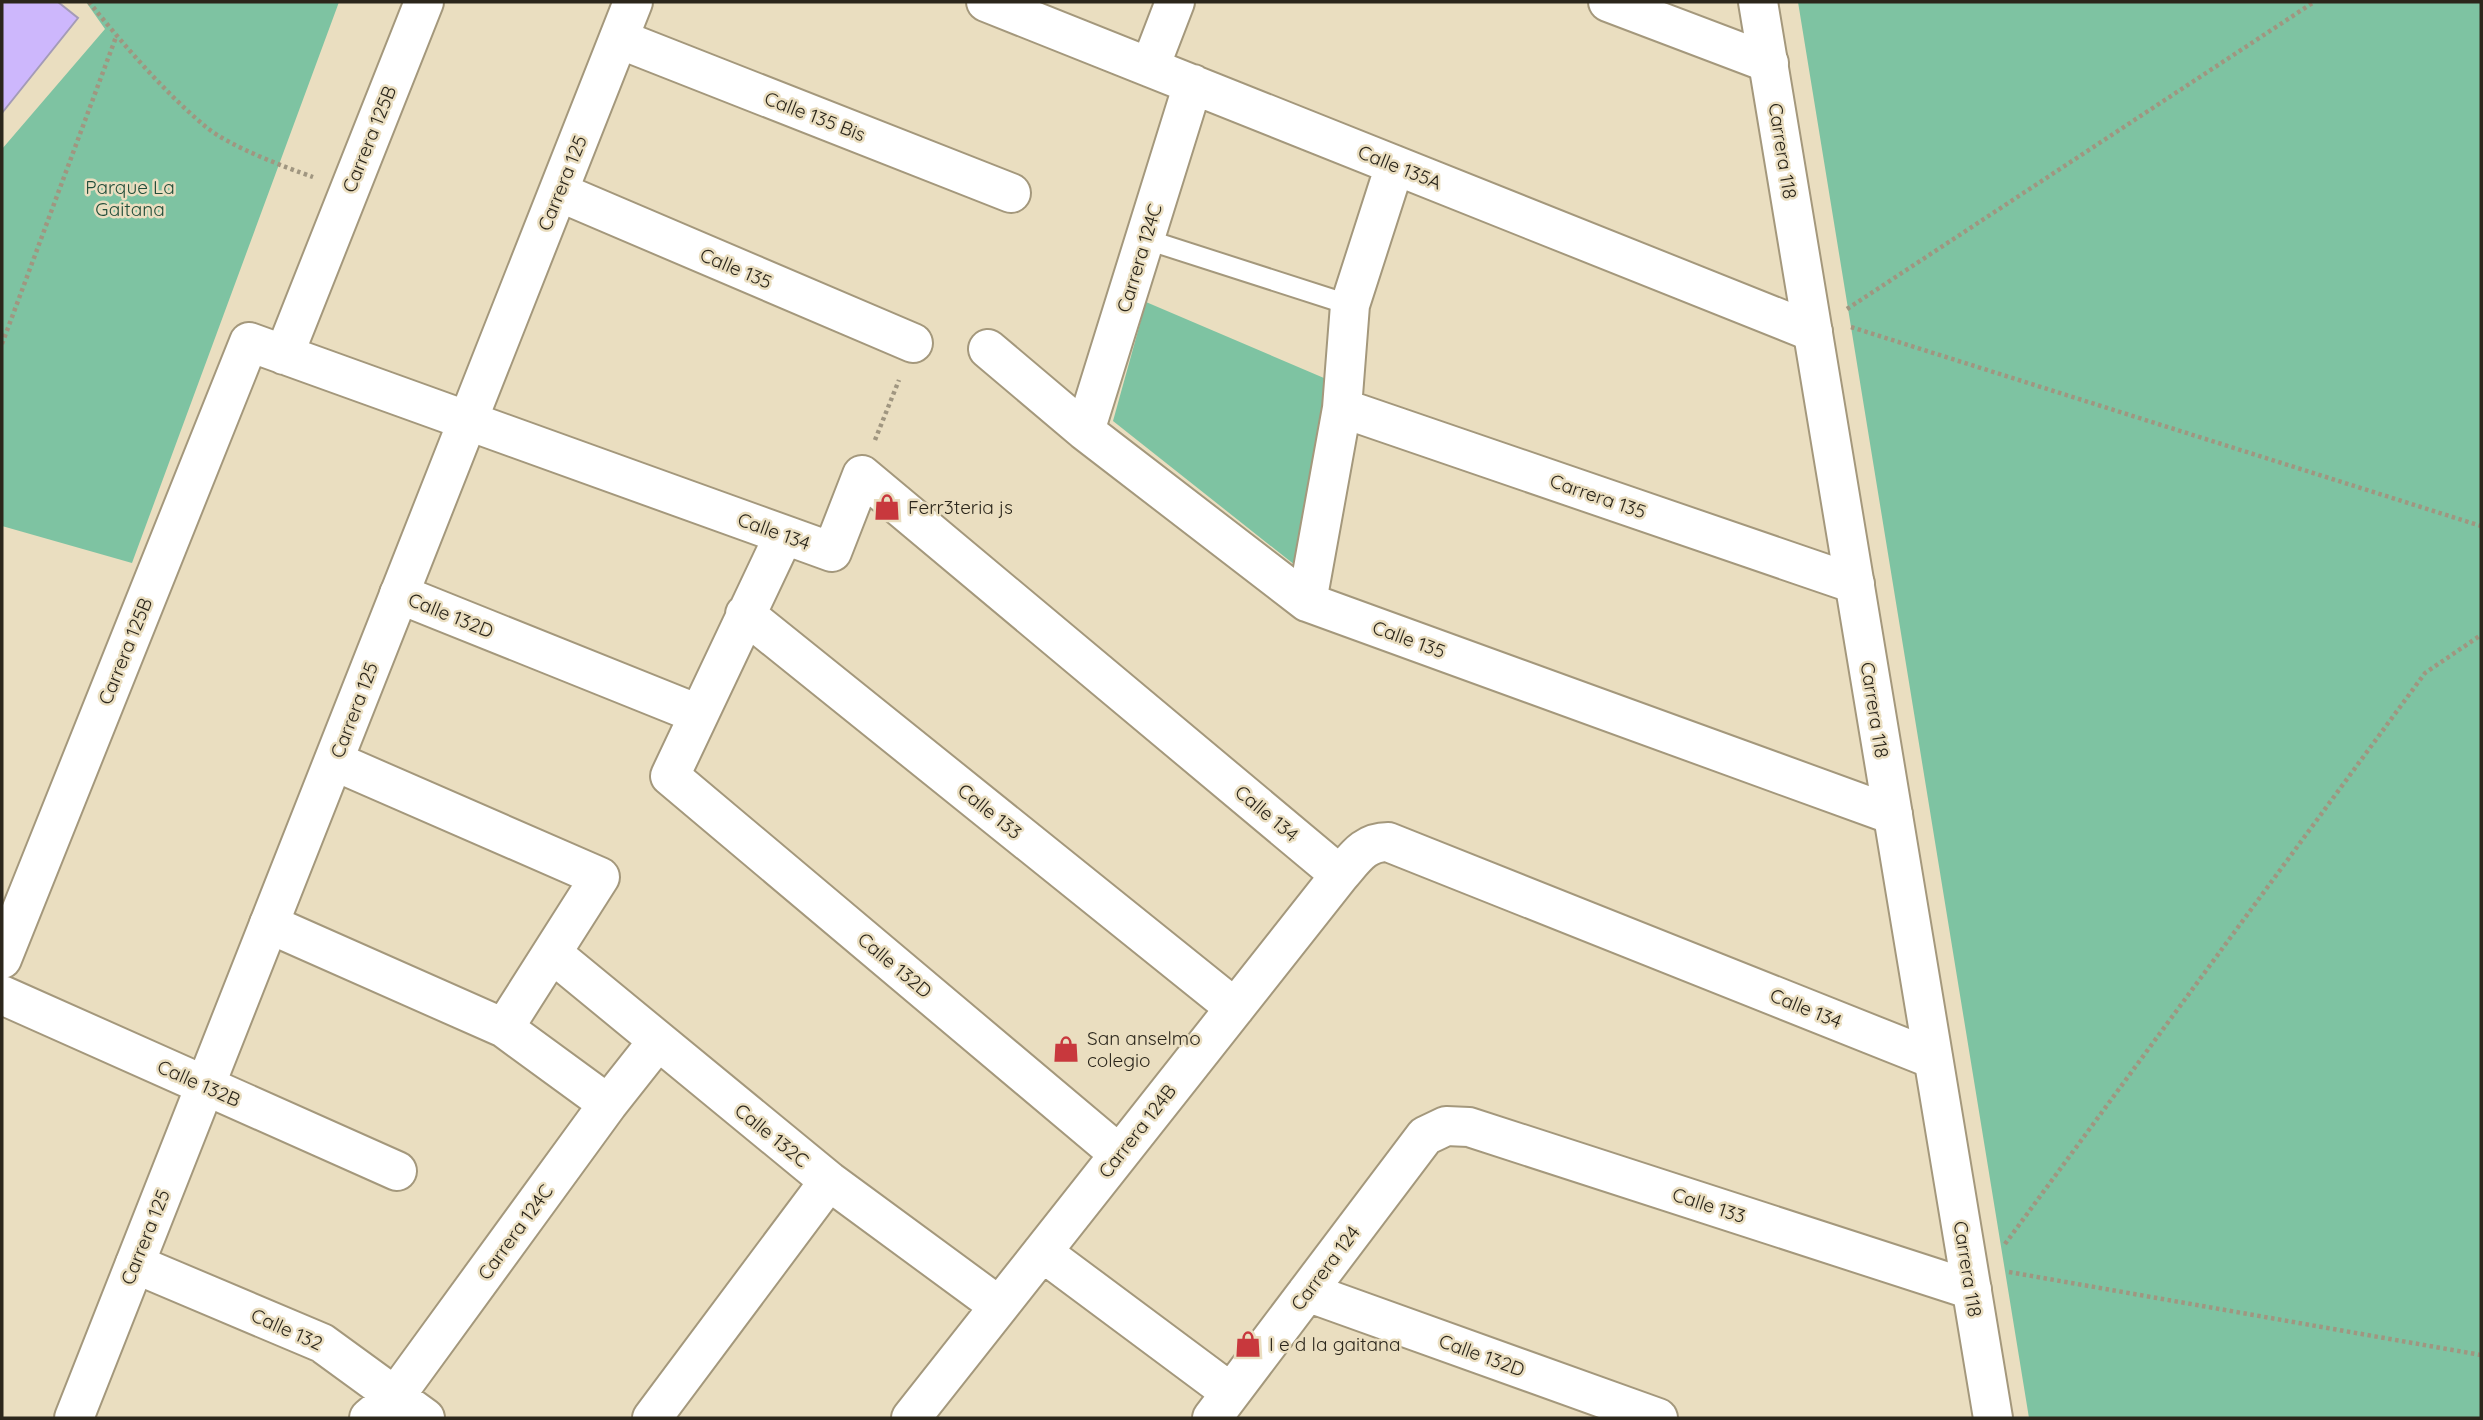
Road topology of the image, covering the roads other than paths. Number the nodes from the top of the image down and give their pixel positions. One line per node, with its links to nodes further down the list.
1 (424, 2): 18 (street, Carrera 125B)
2 (634, 2): 7 (street, Carrera 125)
3 (986, 2): 9 (street, Calle 135A)
4 (1175, 2): 9 (street)
5 (1608, 2): 8 (street)
6 (1758, 2): 8 (street, Carrera 118)
7 (619, 39): 12 (street, Carrera 125); 13 (street, Calle 135 Bis)
8 (1769, 63): 16 (street, Carrera 118)
9 (1150, 67): 10 (street, Calle 135A)
10 (1193, 84): 11 (street, Calle 135A); 14 (street, Carrera 124C)
11 (1395, 165): 15 (street); 16 (street, Calle 135A)
12 (559, 192): 17 (street, Calle 135); 21 (street, Carrera 125)
13 (1011, 193)
14 (1145, 239): 15 (lane); 22 (street, Carrera 124C)
15 (1350, 305): 20 (street)
16 (1821, 327): 24 (street, Carrera 118)
17 (913, 343)
18 (266, 349): 21 (street, Calle 134); 34 (street, Carrera 125B)
19 (988, 349): 22 (street, Calle 135)
20 (1342, 408): 24 (street, Carrera 135); 26 (street)
21 (467, 421): 23 (street, Calle 134); 25 (street, Carrera 125)
22 (1086, 431): 26 (street, Calle 135)
23 (784, 535): 27 (street); 32 (street, Calle 134)
24 (1854, 584): 30 (street, Carrera 118)
25 (399, 594): 28 (street, Calle 132D); 29 (street, Carrera 125)
26 (1307, 602): 30 (street, Calle 135)
27 (745, 614): 28 (street); 37 (street, Calle 133)
28 (698, 714): 44 (street, Calle 132D)
29 (334, 761): 33 (street, Carrera 125); 35 (street)
30 (1893, 815): 40 (street, Carrera 118)
31 (1365, 846): 32 (street, Carrera 124B); 40 (street, Calle 134)
32 (1340, 875): 37 (street, Carrera 124B)
33 (269, 924): 38 (street); 41 (street, Carrera 125)
34 (6, 939)
35 (553, 954): 38 (street); 39 (street, Calle 132C)
36 (2, 995): 41 (street, Calle 132B)
37 (1235, 1008): 44 (street, Carrera 124B)
38 (504, 1028): 42 (street)
39 (657, 1042): 42 (street, Carrera 124C); 46 (street, Calle 132C)
40 (1933, 1059): 49 (street, Carrera 118)
41 (205, 1086): 45 (street, Calle 132B); 48 (street, Carrera 125)
42 (608, 1104): 53 (street, Carrera 124C)
43 (1446, 1126): 49 (street, Calle 133); 50 (street, Carrera 124)
44 (1119, 1154): 47 (street, Carrera 124B)
45 (397, 1171)
46 (829, 1181): 51 (street, Calle 132C); 55 (street)
47 (1042, 1252): 51 (street, Carrera 124B); 52 (street)
48 (135, 1264): 53 (street, Calle 132); 54 (street, Carrera 125)
49 (1980, 1279): 58 (street, Carrera 118)
50 (1307, 1292): 52 (street, Carrera 124); 57 (street, Calle 132D)
51 (999, 1306): 56 (street, Carrera 124B)
52 (1221, 1405)
53 (397, 1410)
54 (74, 1418)
55 (652, 1418)
56 (911, 1418)
57 (1656, 1418)
58 (1993, 1418)

